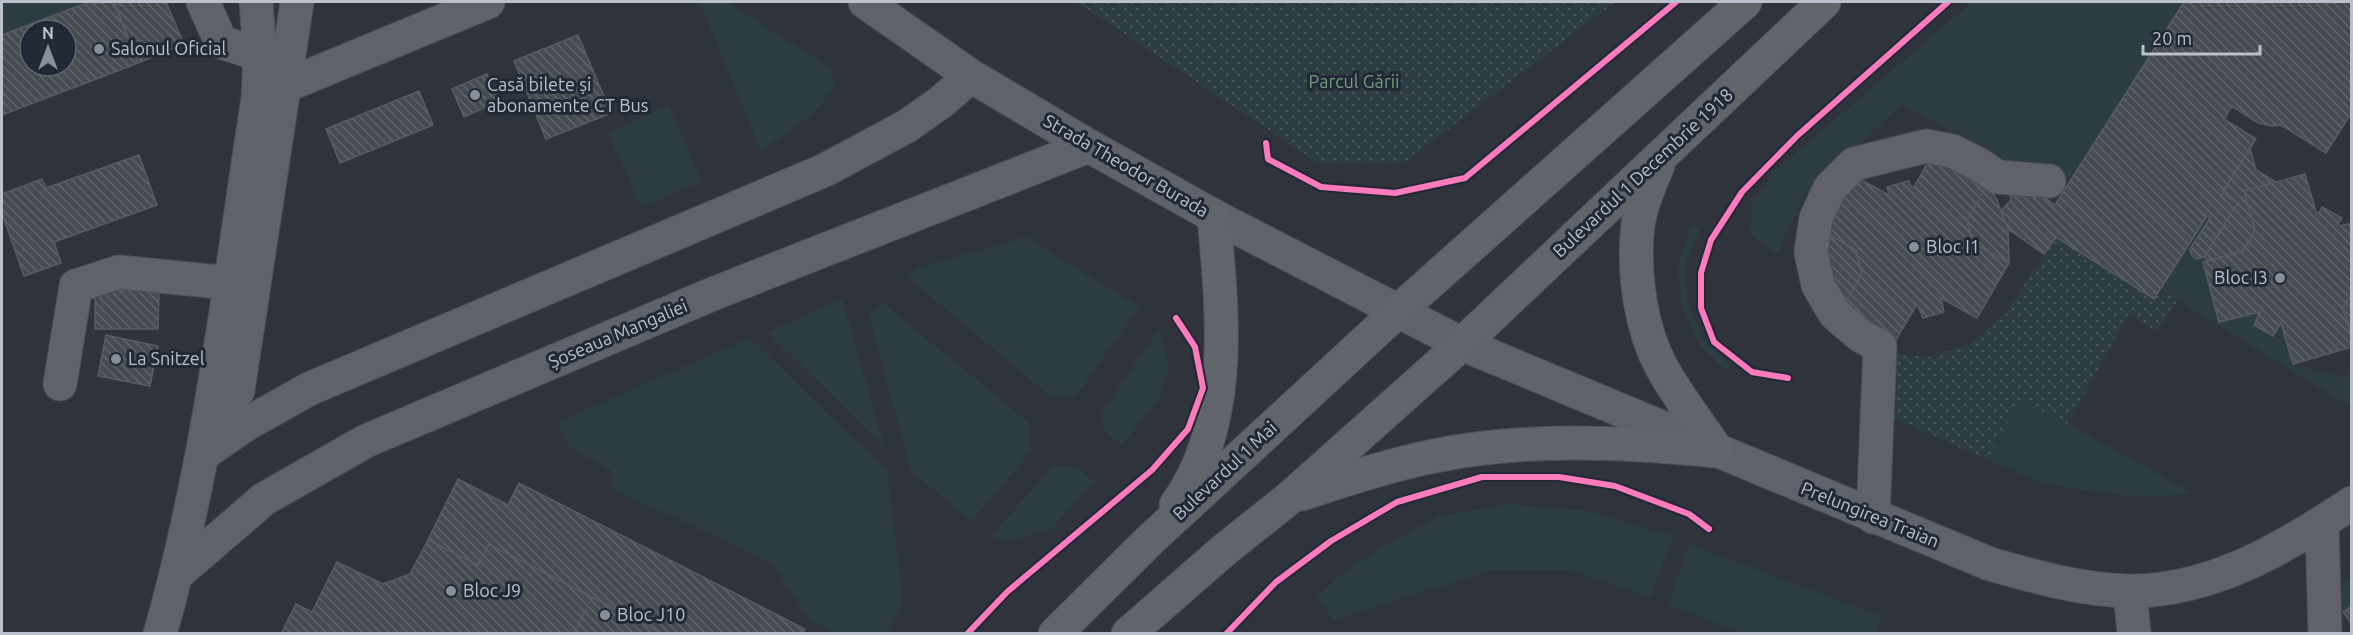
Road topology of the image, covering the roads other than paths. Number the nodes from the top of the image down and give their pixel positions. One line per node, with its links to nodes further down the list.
1 (203, 2): 8 (street)
2 (256, 2): 8 (street)
3 (297, 2): 10 (street)
4 (488, 2): 10 (street)
5 (865, 2): 9 (street, Strada Theodor Burada)
6 (1745, 2): 16 (main road)
7 (1824, 2): 12 (main road, Bulevardul 1 Decembrie 1918)
8 (260, 55): 10 (street)
9 (971, 76): 11 (street, Strada Theodor Burada); 20 (street)
10 (272, 92): 15 (street); 20 (street)
11 (1089, 146): 14 (street, Strada Theodor Burada); 26 (street, Șoseaua Mangaliei)
12 (1662, 157): 17 (main road, Bulevardul 1 Decembrie 1918); 19 (main road)
13 (2049, 181): 23 (street)
14 (1214, 216): 16 (street, Strada Theodor Burada); 25 (main road)
15 (229, 283): 18 (street); 20 (street)
16 (1397, 312): 17 (street, Prelungirea Traian); 25 (main road, Bulevardul 1 Mai)
17 (1462, 344): 19 (street, Prelungirea Traian); 21 (main road)
18 (60, 384)
19 (1717, 451): 21 (main road); 23 (street, Prelungirea Traian)
20 (202, 455): 26 (street)
21 (1287, 500): 30 (main road)
22 (2352, 503): 24 (street, Prelungirea Traian)
23 (1873, 517): 27 (street, Prelungirea Traian)
24 (2322, 523): 27 (street, Prelungirea Traian); 32 (street)
25 (1150, 540): 29 (main road, Bulevardul 1 Mai)
26 (177, 574): 28 (street)
27 (2130, 591): 31 (street)
28 (160, 633)
29 (1055, 633)
30 (1128, 633)
31 (2134, 633)
32 (2325, 633)

